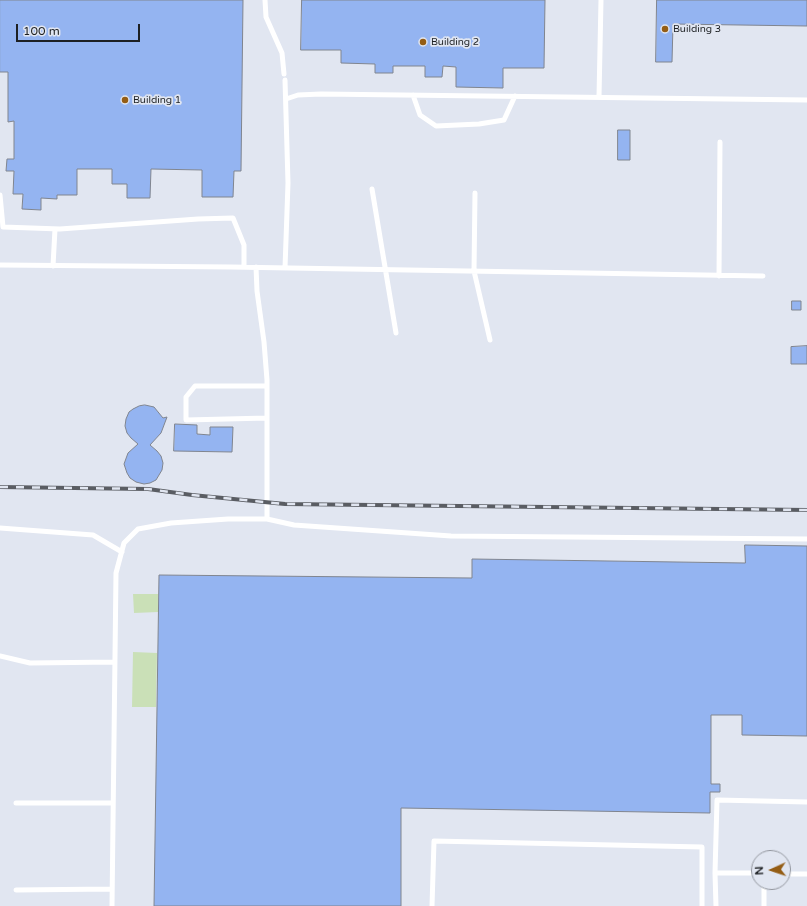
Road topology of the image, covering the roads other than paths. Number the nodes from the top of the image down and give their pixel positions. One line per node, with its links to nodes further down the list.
1 (265, 0): 3 (lane)
2 (601, 0): 7 (lane)
3 (284, 74)
4 (284, 80): 8 (lane)
5 (413, 95): 6 (lane); 6 (lane); 8 (lane)
6 (516, 96): 7 (lane)
7 (599, 97): 9 (lane)
8 (286, 98): 19 (lane)
9 (807, 100)
10 (720, 142): 23 (lane)
11 (372, 189): 21 (lane)
12 (475, 193): 22 (lane)
13 (0, 195): 14 (lane)
14 (55, 229): 16 (lane); 17 (lane)
15 (3, 265): 16 (lane); 20 (lane)
16 (53, 266): 17 (lane)
17 (244, 267): 18 (lane)
18 (256, 267): 19 (lane); 27 (lane)
19 (285, 268): 21 (lane)
20 (0, 270)
21 (386, 270): 22 (lane); 25 (lane)
22 (474, 271): 23 (lane); 26 (lane)
23 (719, 276): 24 (lane)
24 (763, 276)
25 (396, 333)
26 (490, 340)
27 (267, 386): 28 (lane); 28 (lane)
28 (267, 418): 29 (lane)
29 (266, 519): 31 (lane); 32 (lane)
30 (0, 528): 32 (lane)
31 (807, 539)
32 (122, 552): 34 (lane)
33 (0, 656): 34 (lane)
34 (115, 662): 37 (lane)
35 (807, 802): 38 (lane)
36 (16, 803): 37 (lane)
37 (113, 803): 42 (lane)
38 (715, 873): 39 (lane); 48 (lane)
39 (751, 873)
40 (791, 874): 41 (lane)
41 (807, 874)
42 (112, 889): 43 (lane); 45 (lane)
43 (16, 890)
44 (764, 890): 49 (lane)
45 (112, 906)
46 (432, 906): 47 (lane)
47 (702, 906)
48 (716, 906)
49 (764, 906)

